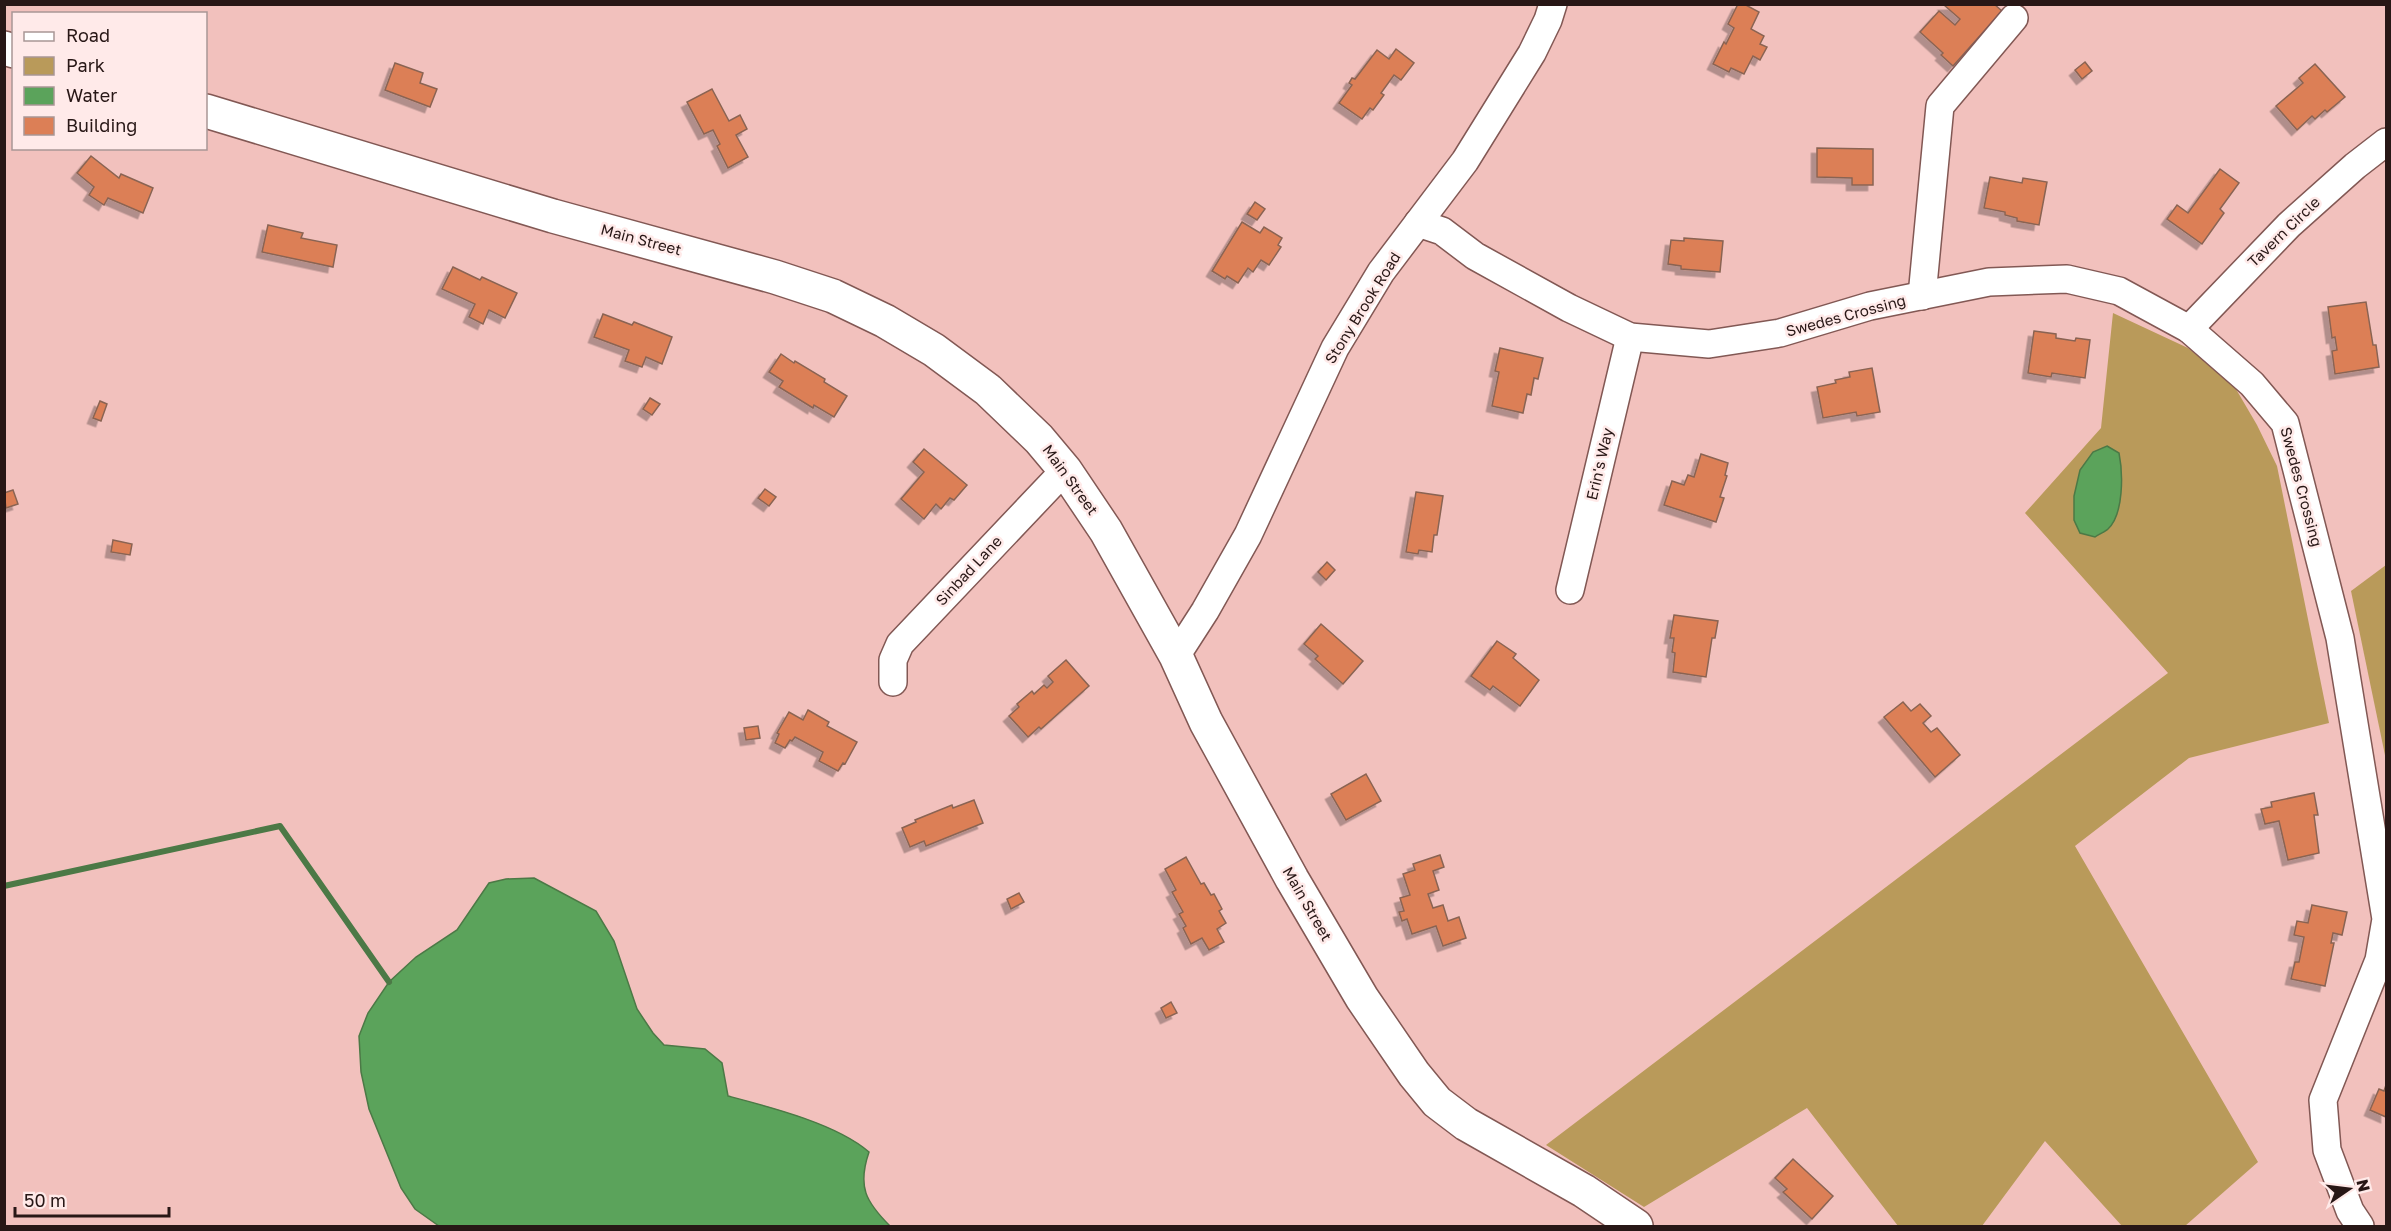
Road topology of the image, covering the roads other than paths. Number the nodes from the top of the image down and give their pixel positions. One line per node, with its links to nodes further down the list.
1 (1553, 4): 5 (street, Stony Brook Road)
2 (2014, 18): 6 (street)
3 (207, 111): 9 (main road, Main Street)
4 (2386, 142): 7 (street, Tavern Circle)
5 (1418, 223): 8 (street, Swedes Crossing); 11 (street, Stony Brook Road)
6 (1922, 296): 7 (street, Swedes Crossing); 8 (street, Swedes Crossing)
7 (2189, 329): 14 (street, Swedes Crossing)
8 (1630, 337): 10 (street, Erin's Way)
9 (1065, 470): 11 (main road, Main Street); 12 (street, Sinbad Lane)
10 (1570, 590)
11 (1176, 656): 13 (main road, Main Street)
12 (893, 682)
13 (1636, 1227)
14 (2360, 1227)

